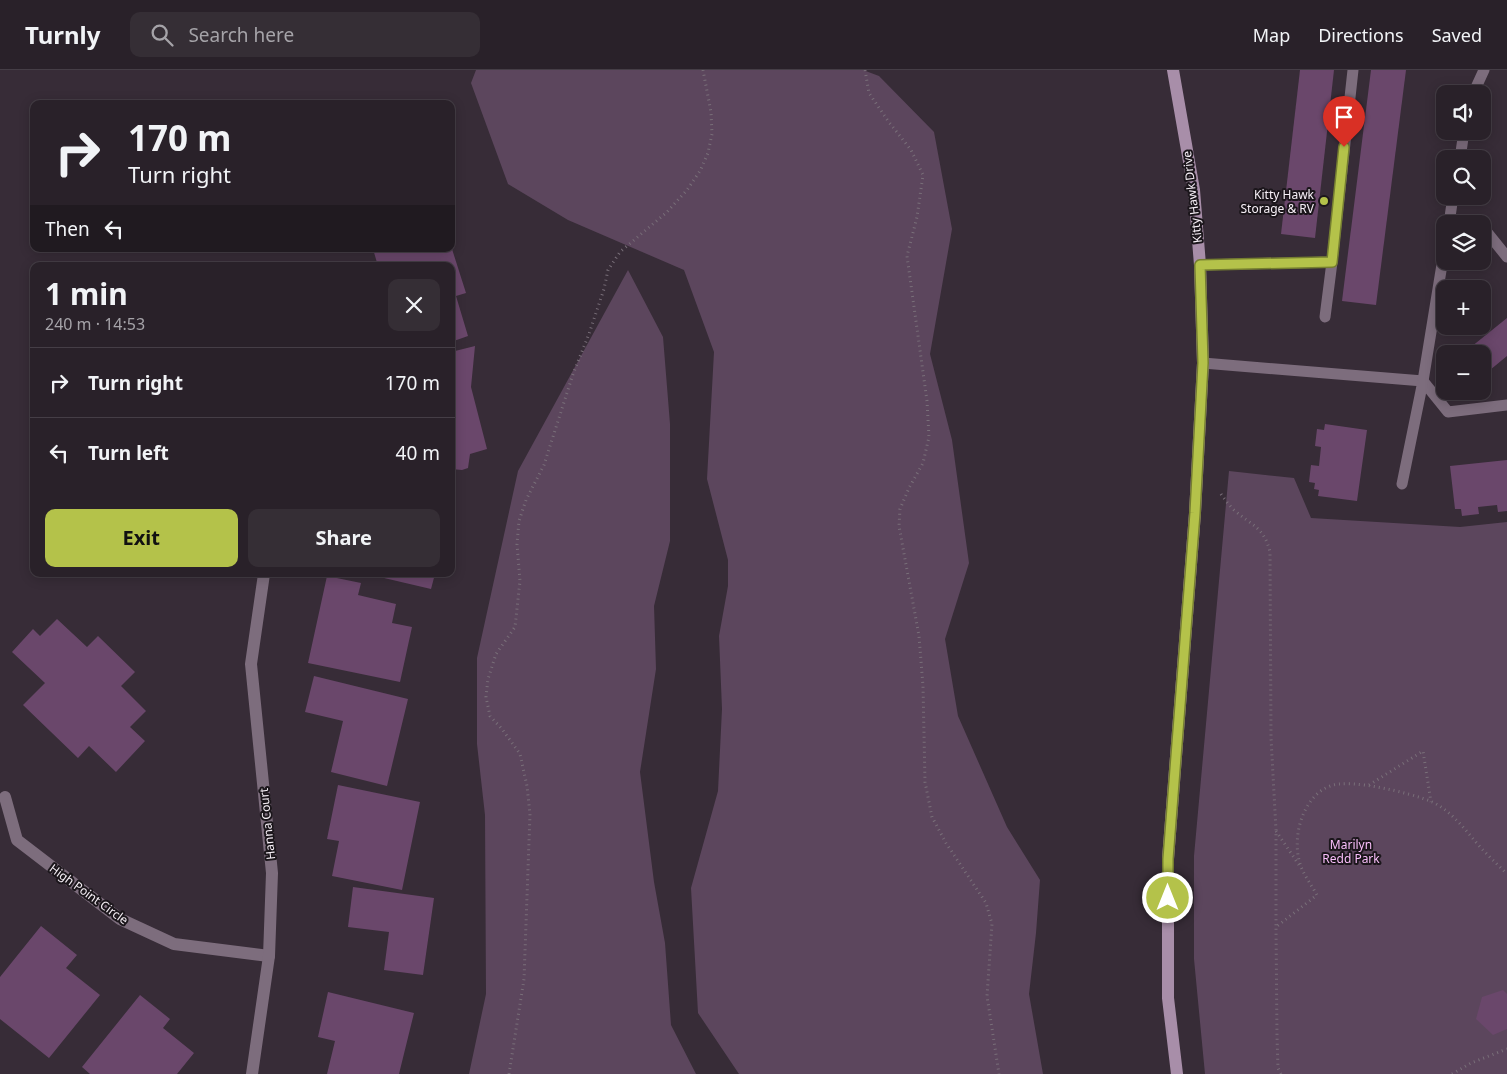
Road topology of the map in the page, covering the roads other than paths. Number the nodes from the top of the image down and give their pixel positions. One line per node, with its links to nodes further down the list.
1 (1173, 70): 8 (street, Kitty Hawk Drive)
2 (1353, 70): 7 (lane)
3 (1484, 70): 4 (lane)
4 (1477, 85)
5 (1491, 237): 6 (lane)
6 (1507, 257)
7 (1332, 262): 8 (lane); 10 (lane)
8 (1200, 265): 11 (street, Kitty Hawk Drive)
9 (1441, 270): 12 (lane)
10 (1325, 317)
11 (1203, 363): 12 (lane); 19 (street, Kitty Hawk Drive)
12 (1423, 381): 13 (lane); 14 (lane)
13 (1507, 406)
14 (1402, 484)
15 (264, 577): 17 (street, Hanna Court)
16 (5, 797): 17 (street, High Point Circle)
17 (269, 956): 18 (street, Hanna Court)
18 (252, 1074)
19 (1178, 1074)

